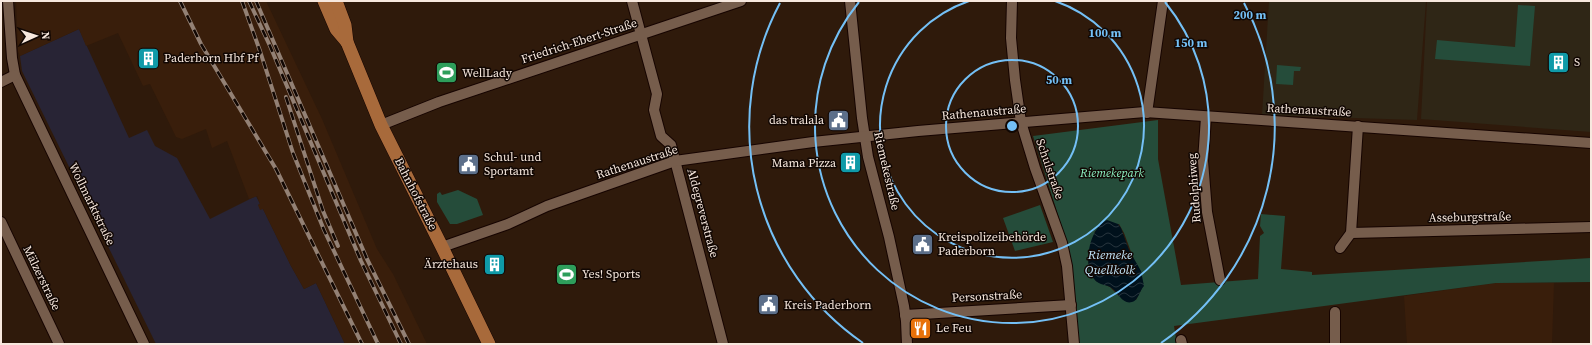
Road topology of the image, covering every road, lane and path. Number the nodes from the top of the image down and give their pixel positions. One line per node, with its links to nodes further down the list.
1 (8, 1): 11 (street, Wollmarktstraße)
2 (324, 1): 10 (main road, Bahnhofstraße)
3 (336, 1): 10 (main road, Bahnhofstraße)
4 (632, 1): 9 (street, Aldegreverstraße)
5 (741, 1): 9 (street, Friedrich-Ebert-Straße)
6 (850, 1): 18 (street, Riemekestraße)
7 (1012, 1): 15 (street, Schulstraße)
8 (1162, 1): 13 (street)
9 (641, 35): 16 (street, Friedrich-Ebert-Straße); 20 (street, Aldegreverstraße)
10 (347, 42): 16 (main road, Bahnhofstraße)
11 (16, 75): 12 (street); 31 (street, Wollmarktstraße)
12 (1, 82)
13 (1147, 113): 14 (street, Rathenaustraße); 15 (street, Rathenaustraße)
14 (1206, 117): 17 (street, Rathenaustraße); 26 (street, Rudolphiweg)
15 (1021, 122): 18 (street, Rathenaustraße); 27 (street, Schulstraße)
16 (381, 125): 24 (main road, Bahnhofstraße)
17 (1358, 126): 19 (street, Rathenaustraße); 23 (street)
18 (865, 136): 20 (street, Rathenaustraße); 29 (street, Riemekestraße)
19 (1591, 143)
20 (675, 161): 24 (street, Rathenaustraße); 33 (street, Aldegreverstraße)
21 (1, 222): 30 (street, Mälzerstraße)
22 (1591, 227): 23 (street, Asseburgstraße)
23 (1351, 233): 25 (street)
24 (442, 247): 32 (main road, Bahnhofstraße)
25 (1340, 248)
26 (1220, 280)
27 (1070, 305): 29 (street, Personstraße); 35 (street, Schulstraße)
28 (1335, 312): 36 (street)
29 (905, 315): 34 (street, Riemekestraße)
30 (60, 344)
31 (144, 344)
32 (489, 344)
33 (723, 344)
34 (907, 344)
35 (1074, 344)
36 (1335, 344)

